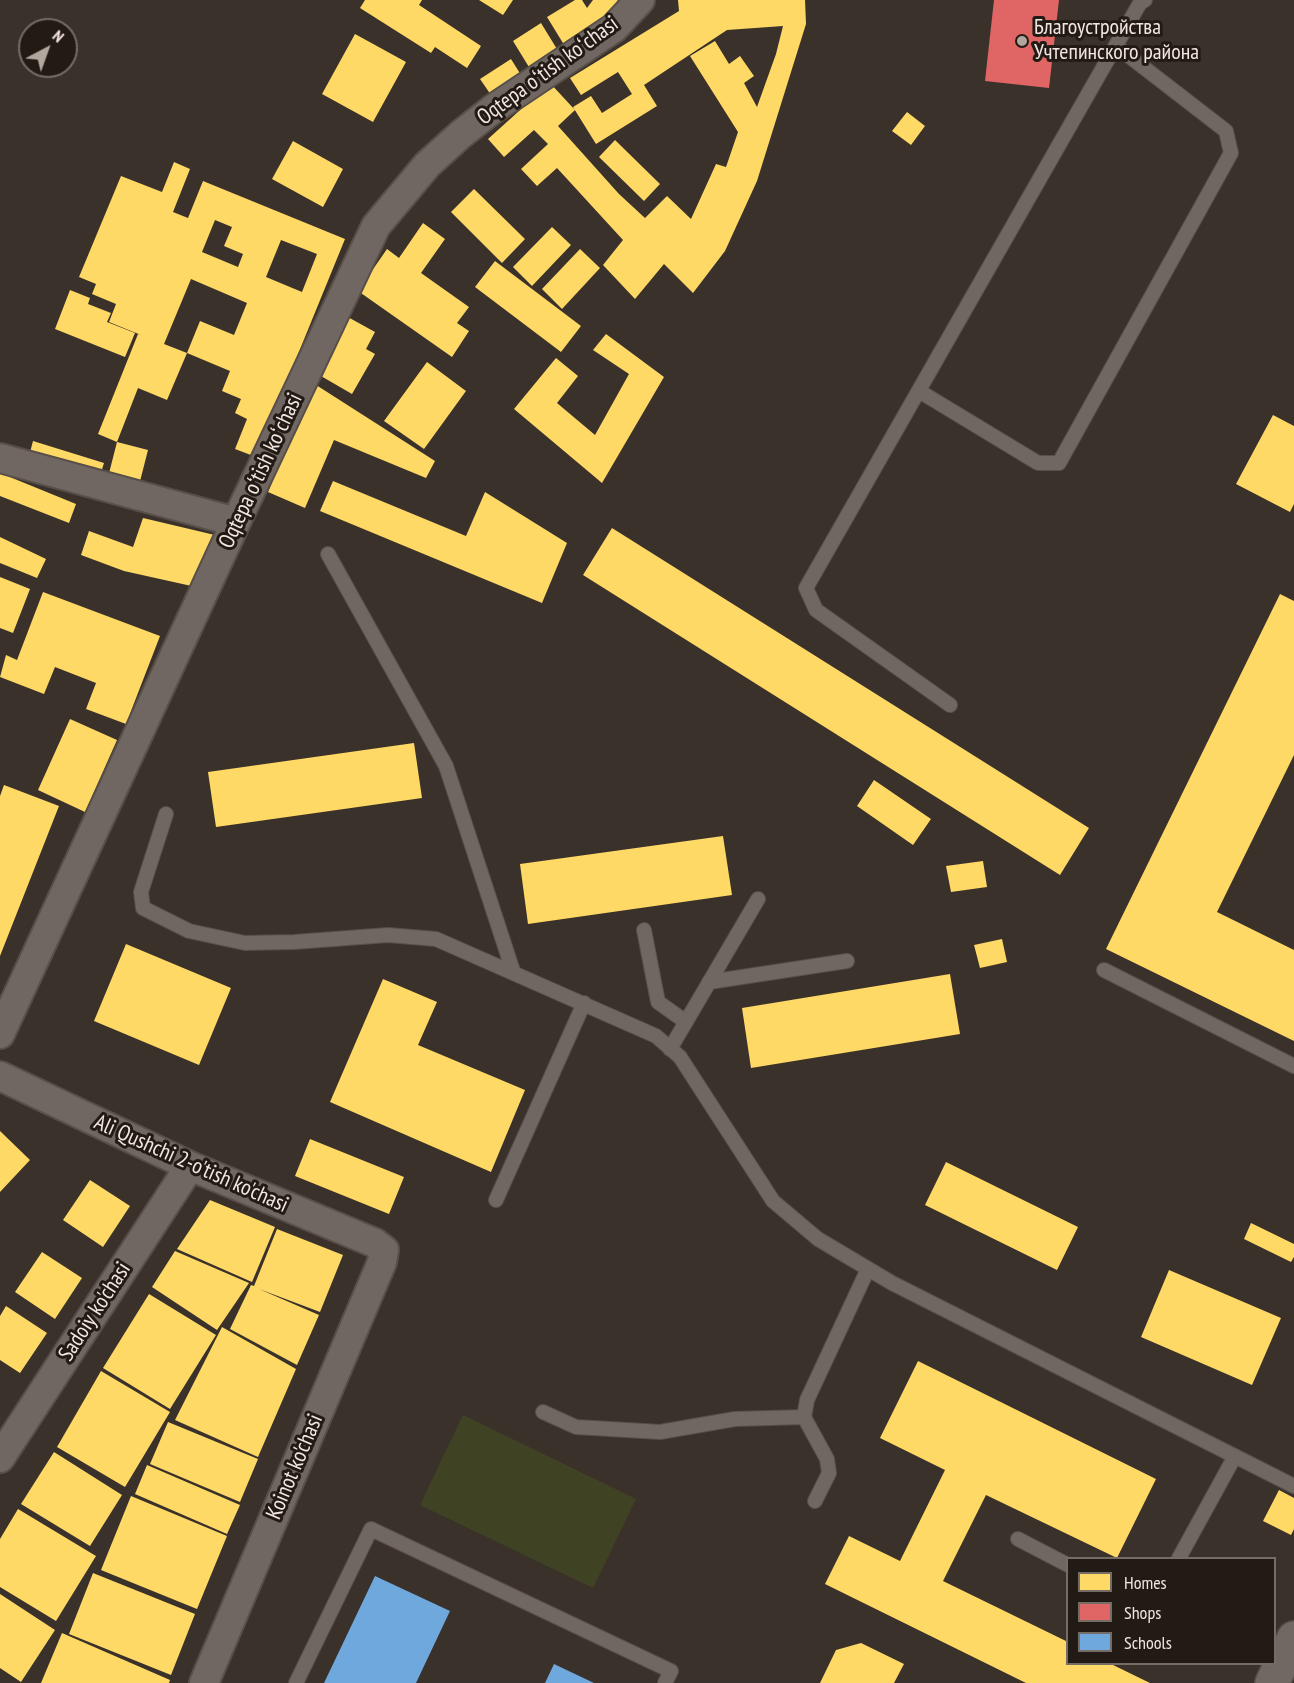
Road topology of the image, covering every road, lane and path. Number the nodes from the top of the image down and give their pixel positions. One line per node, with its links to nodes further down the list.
1 (640, 0): 6 (street, Oqtepa oʻtish koʻchasi)
2 (1145, 0): 3 (lane)
3 (1116, 46): 4 (lane); 4 (lane)
4 (920, 391): 8 (lane)
5 (0, 458): 6 (street)
6 (236, 522): 18 (street, Oqtepa oʻtish koʻchasi)
7 (328, 554): 14 (lane)
8 (950, 705)
9 (166, 814): 14 (lane)
10 (758, 899): 15 (lane)
11 (644, 930): 17 (lane)
12 (847, 961): 15 (lane)
13 (1104, 970): 20 (lane)
14 (513, 971): 16 (lane)
15 (709, 982): 17 (lane)
16 (584, 1003): 19 (lane); 23 (lane)
17 (686, 1022): 19 (lane)
18 (0, 1034)
19 (670, 1049): 25 (lane)
20 (1294, 1066)
21 (0, 1076): 22 (street, Ali Qushchi 2-o'tish ko'chasi)
22 (190, 1166): 24 (street, Ali Qushchi 2-o'tish ko'chasi); 29 (street, Sadoiy ko'chasi)
23 (496, 1200)
24 (384, 1250): 36 (street, Koinot ko'chasi)
25 (868, 1269): 27 (lane); 28 (lane)
26 (543, 1412): 27 (lane)
27 (804, 1417): 31 (lane)
28 (1235, 1456): 30 (lane); 33 (lane)
29 (0, 1458)
30 (1294, 1486)
31 (815, 1501)
32 (1018, 1539): 34 (lane)
33 (1180, 1557)
34 (1066, 1564)
35 (1294, 1638): 39 (street)
36 (204, 1683)
37 (296, 1683): 38 (lane)
38 (665, 1683)
39 (1272, 1683)

